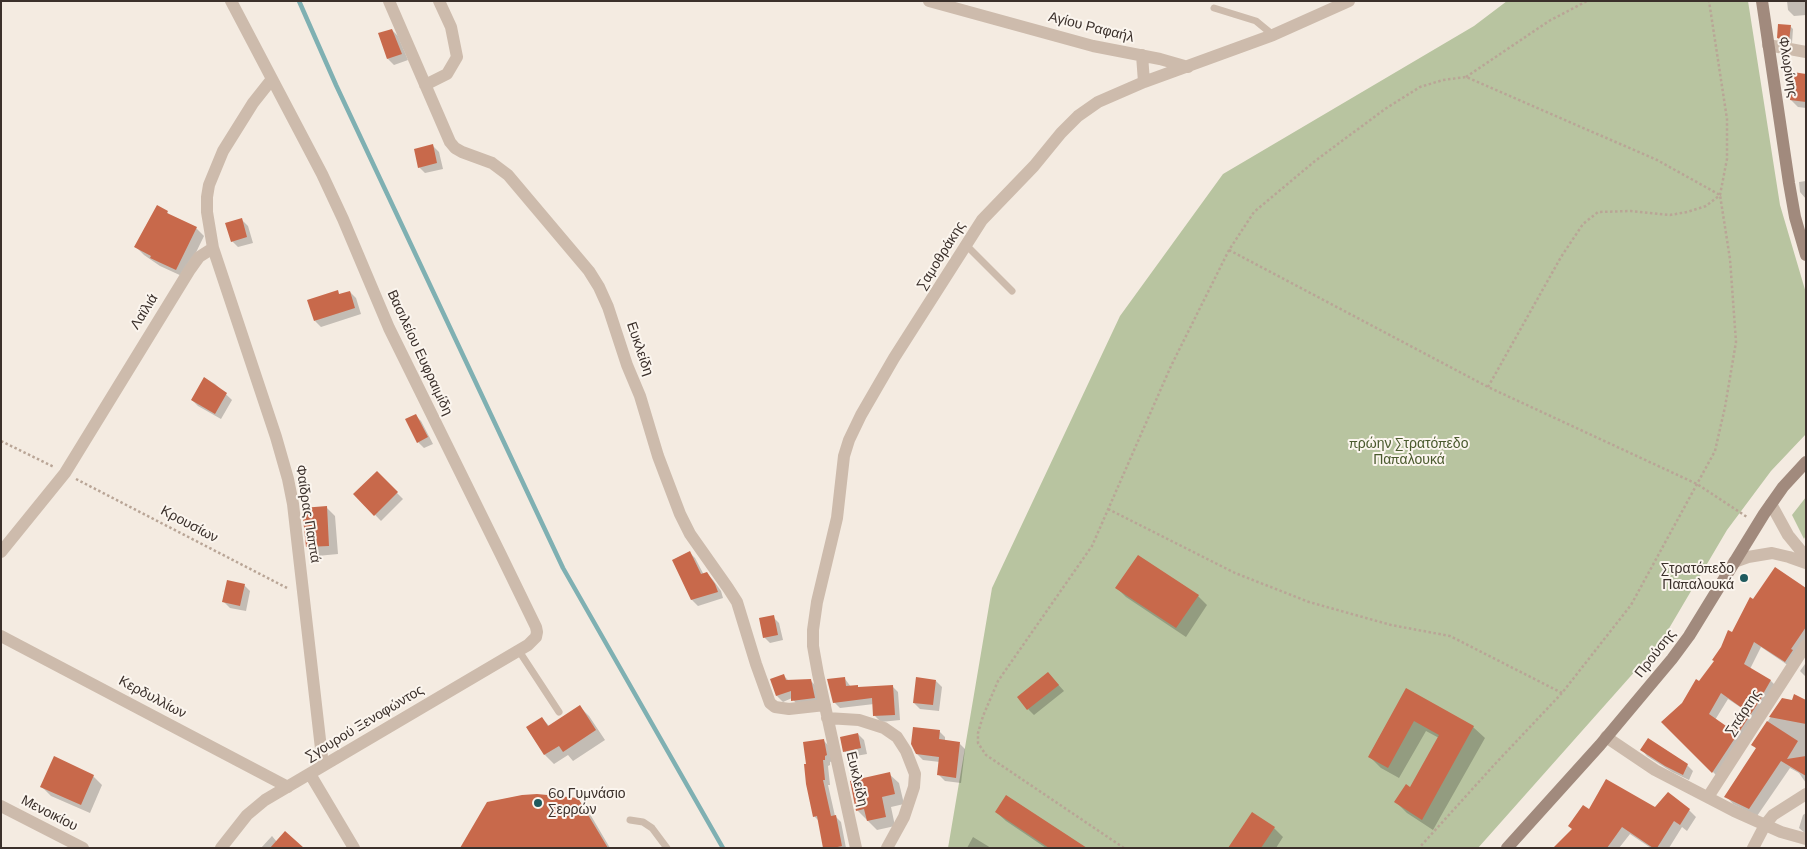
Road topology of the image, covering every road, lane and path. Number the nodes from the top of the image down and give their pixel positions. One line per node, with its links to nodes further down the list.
1 (231, 1): 16 (street, Βασιλείου Ευφραιμίδη)
2 (389, 1): 18 (street, Ευκλείδη)
3 (439, 1): 18 (street)
4 (929, 1): 13 (street, Αγίου Ραφαήλ)
5 (1349, 1): 10 (street, Σαμοθράκης)
6 (1587, 1): 15 (path)
7 (1709, 1): 19 (path)
8 (1762, 1): 11 (main road, Φλωρίνης)
9 (1214, 8): 10 (lane)
10 (1273, 35): 14 (street, Σαμοθράκης)
11 (1768, 46): 12 (street); 23 (main road, Φλωρίνης)
12 (1806, 52)
13 (1142, 56): 14 (street, Αγίου Ραφαήλ); 17 (street)
14 (1188, 67): 17 (street, Σαμοθράκης)
15 (1466, 77): 19 (path); 22 (path)
16 (272, 79): 21 (street); 39 (street, Βασιλείου Ευφραιμίδη)
17 (1144, 82): 20 (street, Σαμοθράκης)
18 (425, 85): 43 (street, Ευκλείδη)
19 (1720, 195): 25 (path); 29 (path)
20 (966, 245): 24 (lane); 43 (street, Σαμοθράκης)
21 (213, 248): 28 (street, Λαϊλιά); 37 (street, Φαίδρας Παππά)
22 (1229, 250): 25 (path); 31 (path)
23 (1806, 255)
24 (1012, 291)
25 (1488, 387): 29 (path)
26 (1, 441): 28 (path, Κρουσίων)
27 (1806, 462): 30 (main road, Προύσης)
28 (65, 473): 33 (street, Λαϊλιά); 37 (path, Κρουσίων)
29 (1697, 484): 32 (path); 42 (path)
30 (1771, 504): 32 (main road, Προύσης); 34 (street)
31 (1108, 509): 42 (path); 61 (path)
32 (1757, 524): 35 (main road, Προύσης)
33 (1, 552)
34 (1806, 556)
35 (1734, 562): 36 (street); 45 (main road, Προύσης)
36 (1806, 564)
37 (303, 596): 46 (street, Φαίδρας Παππά)
38 (1, 636): 48 (street, Κερδυλλίων)
39 (535, 639): 41 (street, Σγουρού Ξενοφώντος)
40 (1806, 645): 50 (street, Σπάρτης)
41 (519, 651): 44 (lane); 46 (street, Σγουρού Ξενοφώντος)
42 (1562, 693): 62 (path)
43 (826, 711): 59 (street, Ευκλείδη); 60 (street)
44 (559, 712)
45 (1606, 738): 50 (street); 63 (main road, Προύσης)
46 (323, 766): 47 (street, Σγουρού Ξενοφώντος)
47 (310, 774): 48 (street, Σγουρού Ξενοφώντος); 57 (street)
48 (288, 787): 56 (street, Σγουρού Ξενοφώντος)
49 (1806, 794): 53 (street)
50 (1708, 798): 53 (street)
51 (1, 806): 55 (street, Μενοικίου)
52 (630, 820): 58 (lane)
53 (1765, 826): 54 (street); 64 (street)
54 (1806, 839)
55 (83, 848)
56 (222, 848)
57 (354, 848)
58 (667, 848)
59 (856, 848)
60 (887, 848)
61 (1124, 848)
62 (1419, 848)
63 (1507, 848)
64 (1753, 848)

